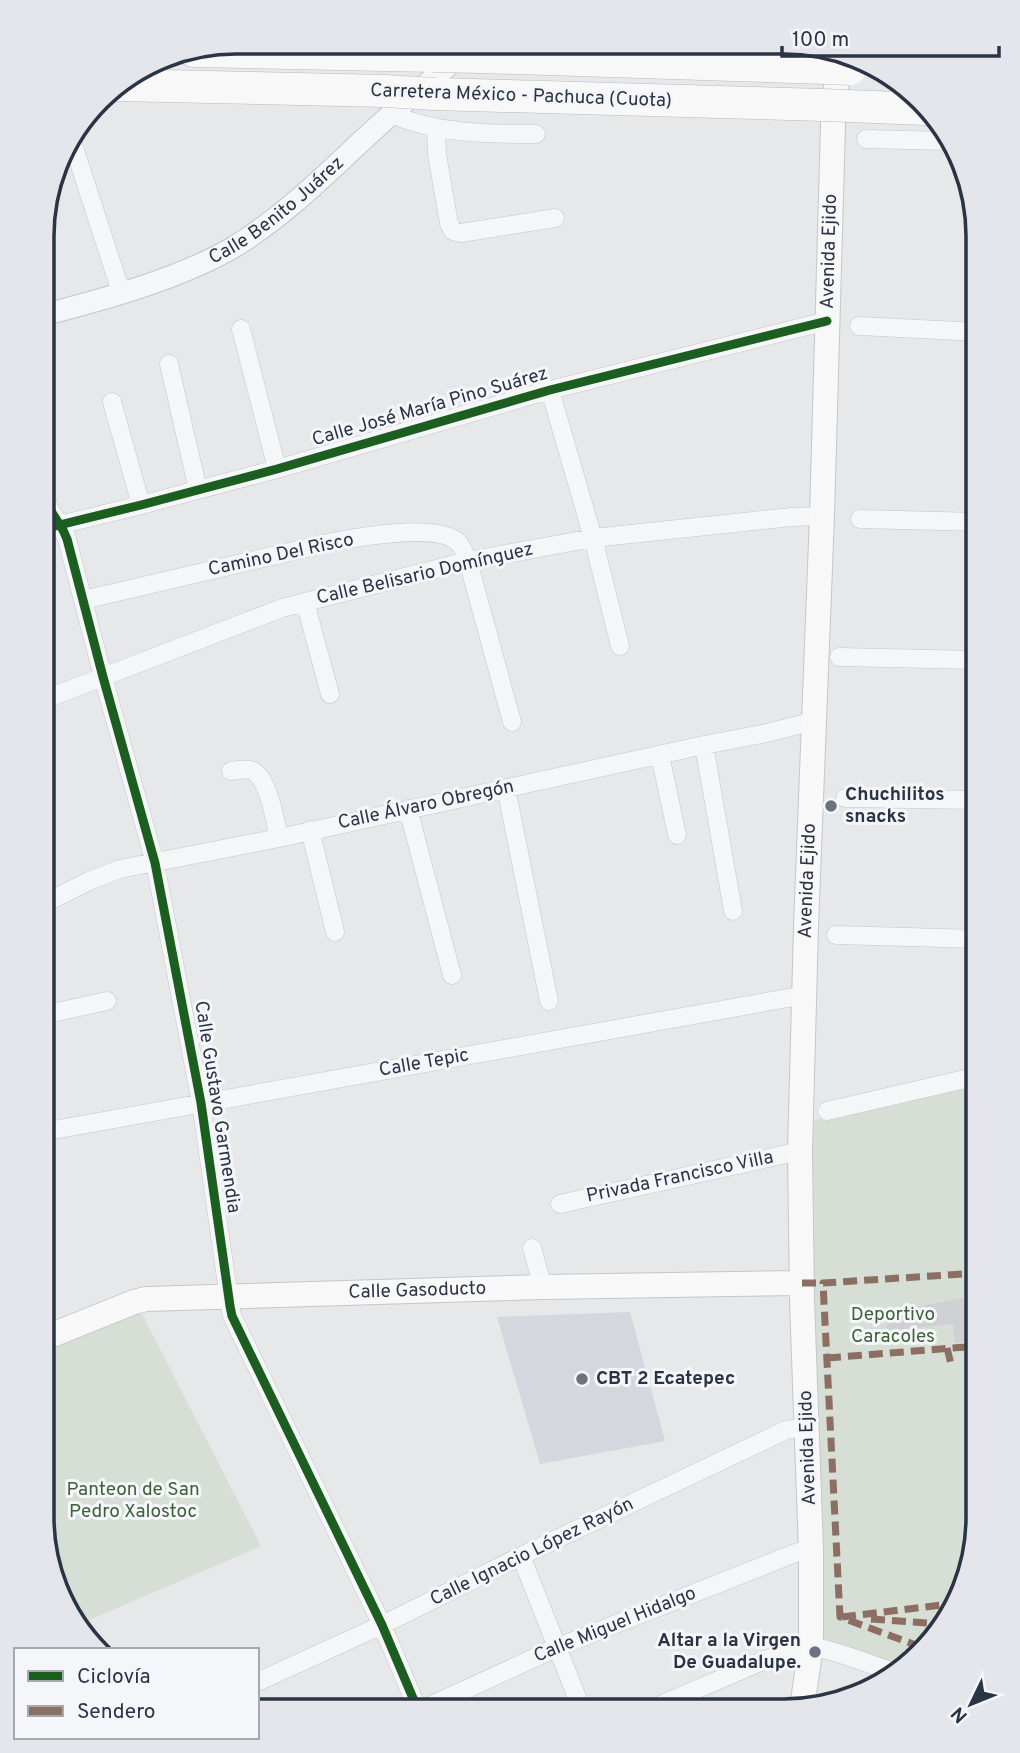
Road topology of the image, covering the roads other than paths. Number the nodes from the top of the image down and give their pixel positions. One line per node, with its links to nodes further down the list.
1 (584, 54): 5 (highway, Carretera México - Pachuca (Cuota))
2 (344, 55): 3 (highway, Carretera México - Pachuca (Cuota), bridge)
3 (448, 55)
4 (469, 55): 8 (street, Calle Benito Juárez)
5 (844, 65)
6 (846, 65): 18 (main road, Avenida Ejido)
7 (134, 86): 8 (highway, Carretera México - Pachuca (Cuota))
8 (388, 103): 9 (highway, Carretera México - Pachuca (Cuota), bridge); 10 (street); 16 (street, Calle Benito Juárez)
9 (913, 108)
10 (436, 129): 11 (street); 15 (street)
11 (536, 134)
12 (866, 139): 13 (street)
13 (938, 141)
14 (76, 152): 16 (street)
15 (555, 218)
16 (121, 292): 17 (street, Calle Benito Juárez)
17 (54, 312)
18 (827, 321): 23 (street, Calle José María Pino Suárez); 28 (main road, Avenida Ejido)
19 (859, 326): 21 (street)
20 (241, 329): 25 (street)
21 (966, 331)
22 (169, 364): 26 (street)
23 (550, 390): 25 (street, Calle José María Pino Suárez); 33 (street)
24 (112, 402): 27 (street)
25 (277, 469): 26 (street, Calle José María Pino Suárez)
26 (198, 490): 27 (street, Calle José María Pino Suárez)
27 (141, 505): 31 (street, Calle José María Pino Suárez)
28 (822, 516): 33 (street, Calle Belisario Domínguez); 43 (main road, Avenida Ejido)
29 (860, 519): 30 (street)
30 (966, 522)
31 (54, 526)
32 (54, 529): 35 (street, Calle Gustavo Garmendia)
33 (593, 538): 34 (street, Calle Belisario Domínguez); 37 (street)
34 (468, 561): 35 (street, Camino Del Risco); 36 (street, Calle Belisario Domínguez); 44 (street)
35 (83, 600): 40 (street, Calle Gustavo Garmendia)
36 (305, 601): 40 (street, Calle Belisario Domínguez); 41 (street)
37 (620, 646)
38 (839, 657): 39 (street)
39 (966, 660)
40 (103, 677): 42 (street, Calle Belisario Domínguez); 55 (street, Calle Gustavo Garmendia)
41 (330, 694)
42 (54, 696)
43 (814, 721): 45 (street, Calle Álvaro Obregón); 62 (main road, Avenida Ejido)
44 (512, 722)
45 (704, 745): 46 (street, Calle Álvaro Obregón); 57 (street)
46 (660, 754): 48 (street, Calle Álvaro Obregón); 53 (street)
47 (231, 771): 54 (street)
48 (506, 788): 51 (street, Calle Álvaro Obregón); 63 (street)
49 (845, 798): 50 (street)
50 (966, 800)
51 (408, 809): 52 (street, Calle Álvaro Obregón); 61 (street)
52 (310, 830): 54 (street, Calle Álvaro Obregón); 58 (street)
53 (677, 835)
54 (279, 838): 55 (street, Calle Álvaro Obregón)
55 (155, 863): 56 (street, Calle Álvaro Obregón); 67 (street, Calle Gustavo Garmendia)
56 (54, 897)
57 (733, 911)
58 (335, 932)
59 (836, 935): 60 (street)
60 (965, 939)
61 (452, 975)
62 (805, 995): 67 (street, Calle Tepic); 70 (main road, Avenida Ejido)
63 (549, 1001)
64 (107, 1002): 65 (street)
65 (54, 1013)
66 (965, 1079): 68 (street)
67 (201, 1103): 69 (street, Calle Tepic); 75 (street, Calle Gustavo Garmendia)
68 (827, 1111)
69 (54, 1130)
70 (800, 1151): 71 (street, Privada Francisco Villa); 73 (main road, Avenida Ejido)
71 (560, 1204)
72 (532, 1248): 74 (street)
73 (802, 1283): 74 (main road, Calle Gasoducto); 77 (main road, Avenida Ejido)
74 (543, 1287): 75 (main road, Calle Gasoducto)
75 (228, 1296): 76 (main road, Calle Gasoducto); 80 (street, Calle Gustavo Garmendia)
76 (54, 1334)
77 (808, 1427): 78 (main road, Avenida Ejido); 79 (street, Calle Ignacio López Rayón)
78 (811, 1551): 81 (main road, Avenida Ejido); 82 (street, Calle Miguel Hidalgo)
79 (521, 1556): 80 (street, Calle Ignacio López Rayón); 82 (street)
80 (382, 1625): 84 (street, Calle Ignacio López Rayón); 86 (street, Calle Gustavo Garmendia)
81 (811, 1646): 83 (street); 85 (main road, Avenida Ejido); 89 (street)
82 (558, 1647): 87 (street, Calle Miguel Hidalgo); 88 (street)
83 (882, 1669)
84 (259, 1681)
85 (804, 1697)
86 (415, 1699)
87 (444, 1699)
88 (578, 1699)
89 (675, 1699)

